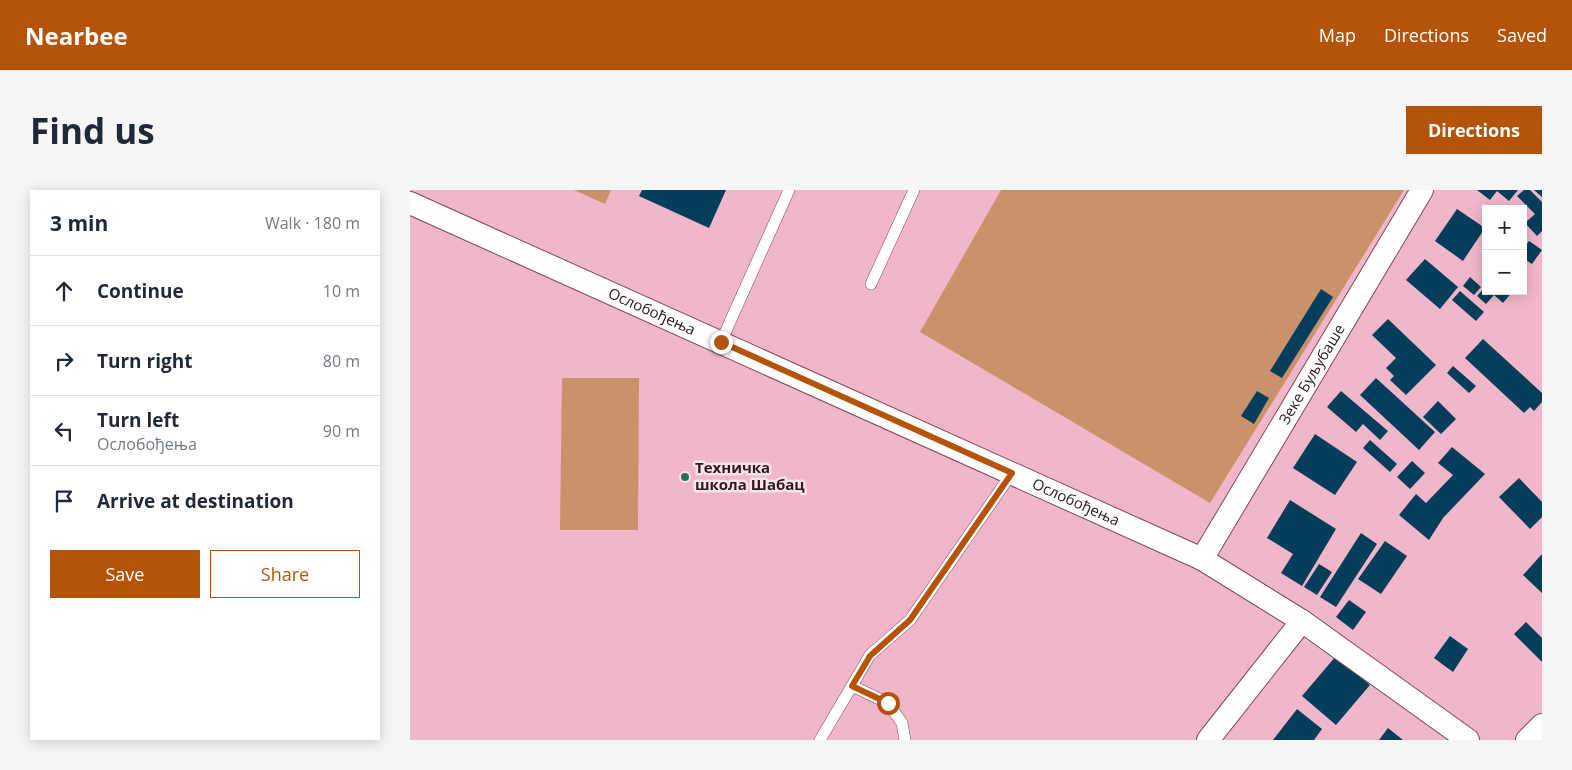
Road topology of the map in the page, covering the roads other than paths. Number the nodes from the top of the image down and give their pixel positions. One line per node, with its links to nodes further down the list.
1 (789, 190): 6 (lane)
2 (914, 190): 5 (lane)
3 (1422, 190): 8 (street, Зеке Буљубаше)
4 (410, 203): 6 (street, Ослобођења)
5 (871, 284)
6 (721, 342): 7 (street, Ослобођења)
7 (1012, 473): 8 (street, Ослобођења); 10 (lane)
8 (1202, 559): 9 (street, Ослобођења)
9 (1302, 621): 14 (street); 15 (street, Ослобођења)
10 (852, 686): 12 (lane); 13 (lane)
11 (1542, 725): 16 (street)
12 (820, 740)
13 (905, 740)
14 (1208, 740)
15 (1468, 740)
16 (1528, 740)

